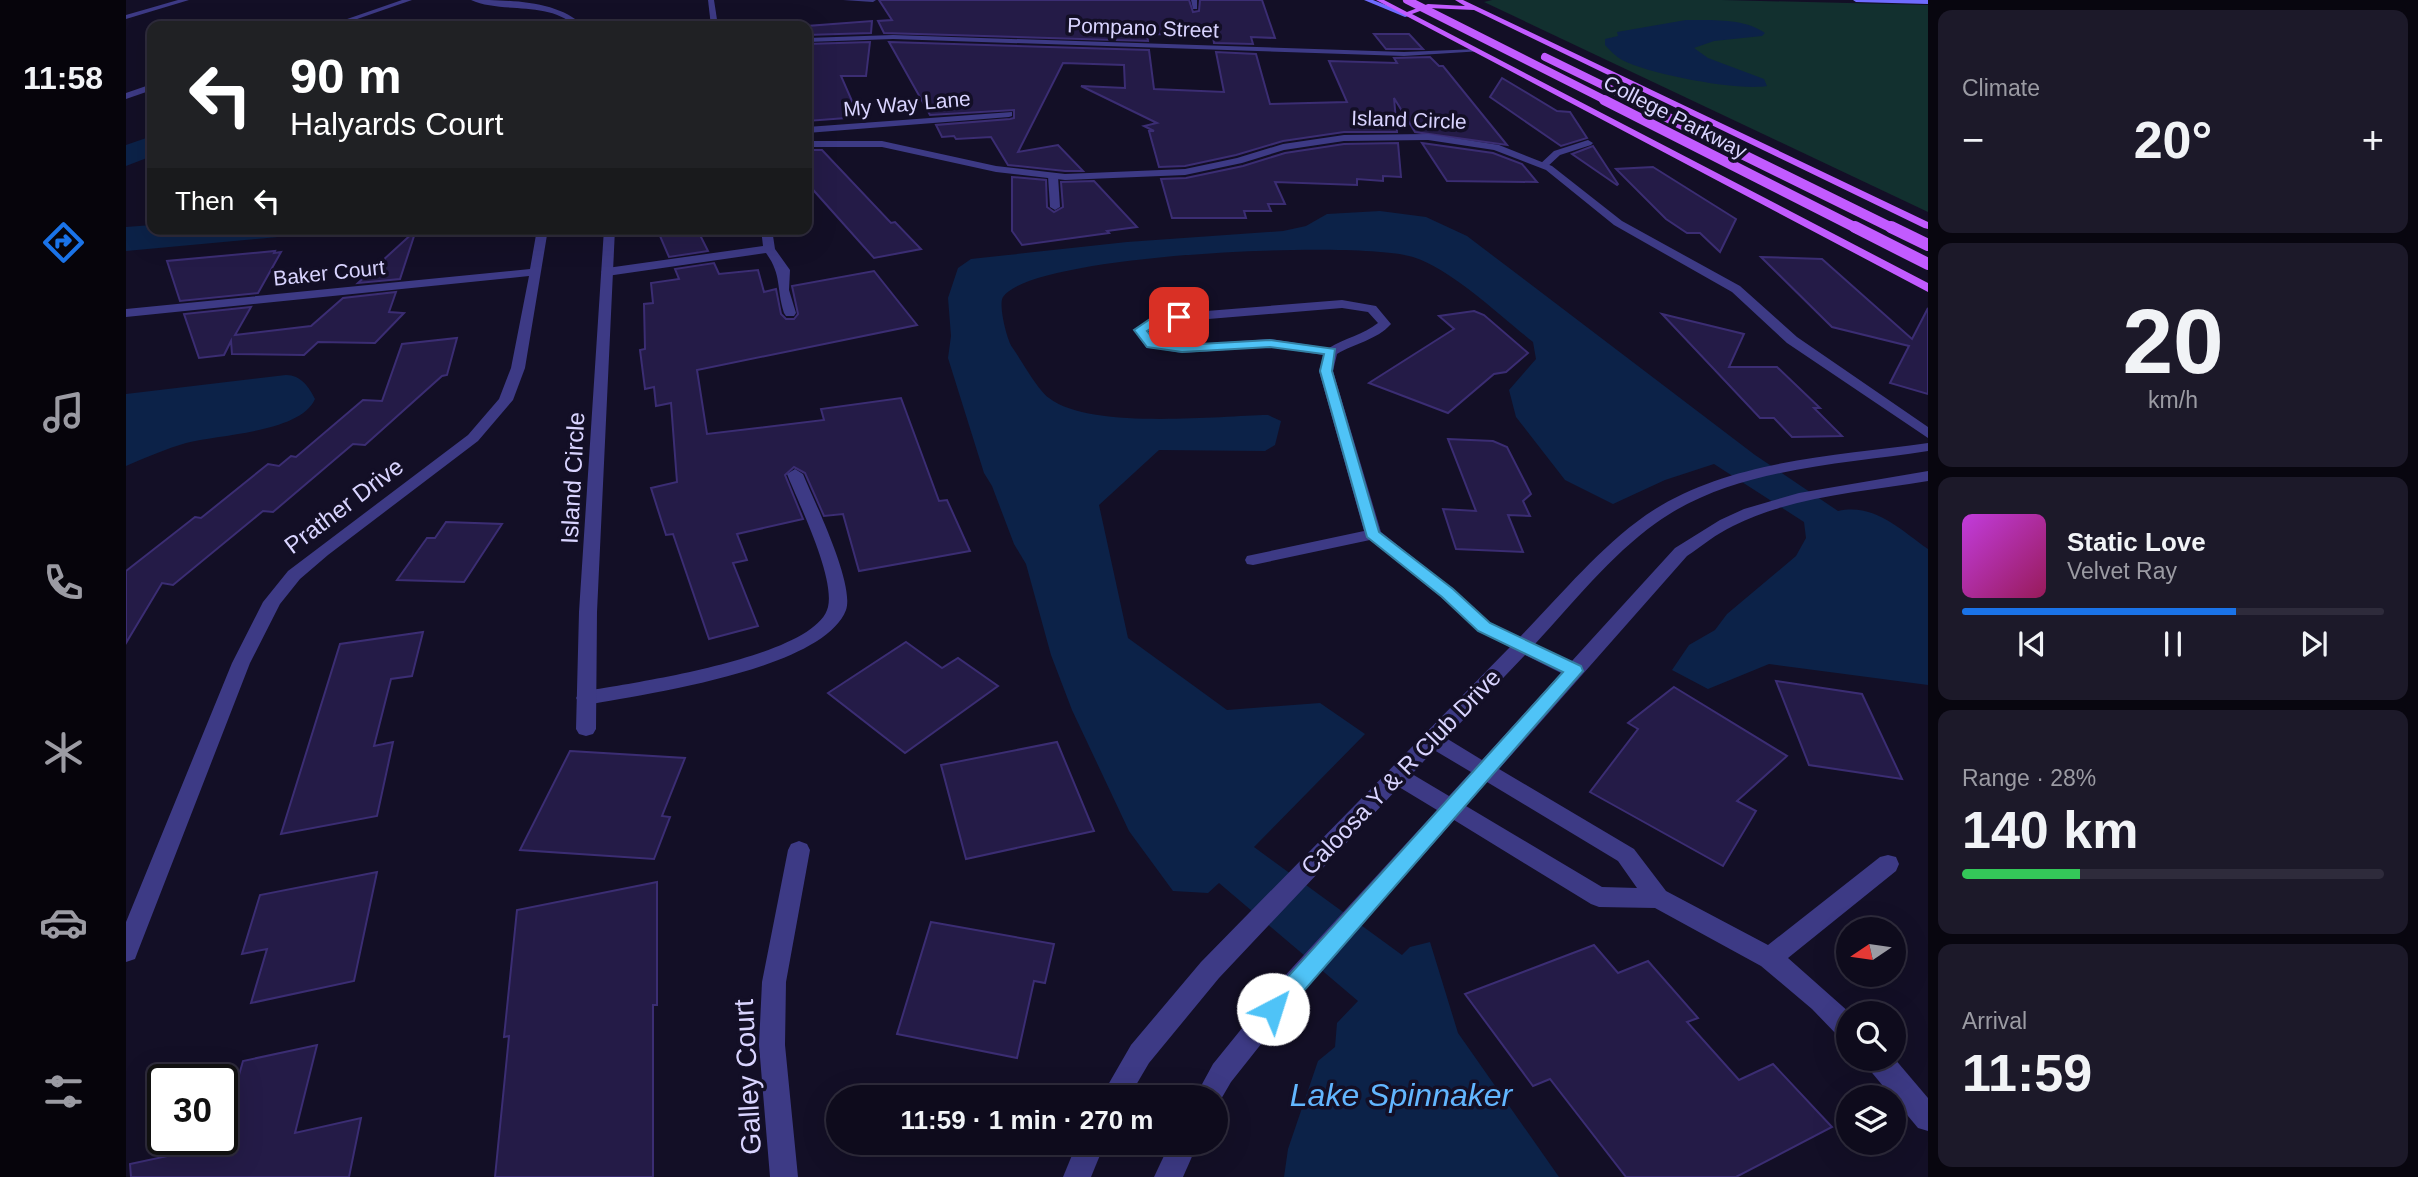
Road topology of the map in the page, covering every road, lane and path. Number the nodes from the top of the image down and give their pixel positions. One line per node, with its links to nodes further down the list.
1 (186, 0): 16 (street)
2 (409, 0): 17 (street)
3 (474, 0): 18 (street)
4 (711, 0): 19 (street)
5 (846, 0): 6 (street)
6 (873, 0)
7 (1367, 0): 15 (main road)
8 (1407, 0): 45 (main road, College Parkway, bridge)
9 (1430, 0): 20 (main road)
10 (1856, 0): 13 (main road)
11 (1383, 1): 15 (main road)
12 (1461, 1): 14 (main road)
13 (1928, 2)
14 (1478, 10): 15 (main road); 26 (main road)
15 (1408, 15): 22 (main road)
16 (126, 17)
17 (346, 21)
18 (575, 21)
19 (714, 21)
20 (1510, 39)
21 (812, 40): 22 (street, Pompano Street)
22 (1478, 51): 28 (main road)
23 (1532, 51): 43 (main road, College Parkway, bridge)
24 (147, 89): 25 (street)
25 (126, 96)
26 (1685, 110): 29 (main road); 32 (main road)
27 (1009, 114): 31 (street, My Way Lane)
28 (1601, 116): 30 (main road); 35 (main road)
29 (1691, 125): 30 (main road); 32 (main road)
30 (1652, 128): 35 (main road)
31 (812, 130)
32 (1739, 136): 39 (main road)
33 (1588, 143): 36 (street)
34 (812, 144): 37 (street, Island Circle)
35 (1653, 144): 48 (main road)
36 (1544, 165): 37 (street, Island Circle); 52 (street, Island Circle)
37 (1053, 176): 38 (street)
38 (1055, 207)
39 (1928, 226)
40 (542, 235): 46 (street, Prather Drive)
41 (610, 235): 47 (street, Island Circle)
42 (767, 235): 44 (street)
43 (1928, 245)
44 (769, 249): 47 (street); 50 (street)
45 (1928, 264)
46 (536, 272): 49 (street, Baker Court); 69 (street, Prather Drive)
47 (607, 272): 60 (street, Island Circle)
48 (1928, 288)
49 (126, 313)
50 (790, 313)
51 (1331, 352): 51 (street); 56 (street)
52 (1928, 434)
53 (1928, 447): 58 (street, Caloosa Y & R Club Drive)
54 (795, 474): 60 (street)
55 (1928, 476): 59 (street)
56 (1373, 534): 57 (street); 58 (street)
57 (1254, 560)
58 (1523, 646): 59 (street); 62 (street, Caloosa Y & R Club Drive)
59 (1574, 671): 63 (street)
60 (586, 698): 61 (street, Island Circle)
61 (586, 729)
62 (1431, 740): 63 (street); 64 (street, Caloosa Y & R Club Drive)
63 (1483, 771): 65 (street); 68 (street)
64 (1398, 776): 65 (street); 73 (street, Caloosa Y & R Club Drive)
65 (1452, 810): 68 (street); 74 (street)
66 (799, 850): 78 (street, Galley Court)
67 (1888, 864): 70 (street)
68 (1658, 898): 70 (street)
69 (126, 951)
70 (1770, 958): 71 (street)
71 (1836, 1016)
72 (1887, 1071): 75 (street)
73 (1121, 1085)
74 (1215, 1085)
75 (1928, 1118)
76 (1086, 1155): 79 (street)
77 (1178, 1155): 80 (street)
78 (783, 1177)
79 (1077, 1177)
80 (1168, 1177)

